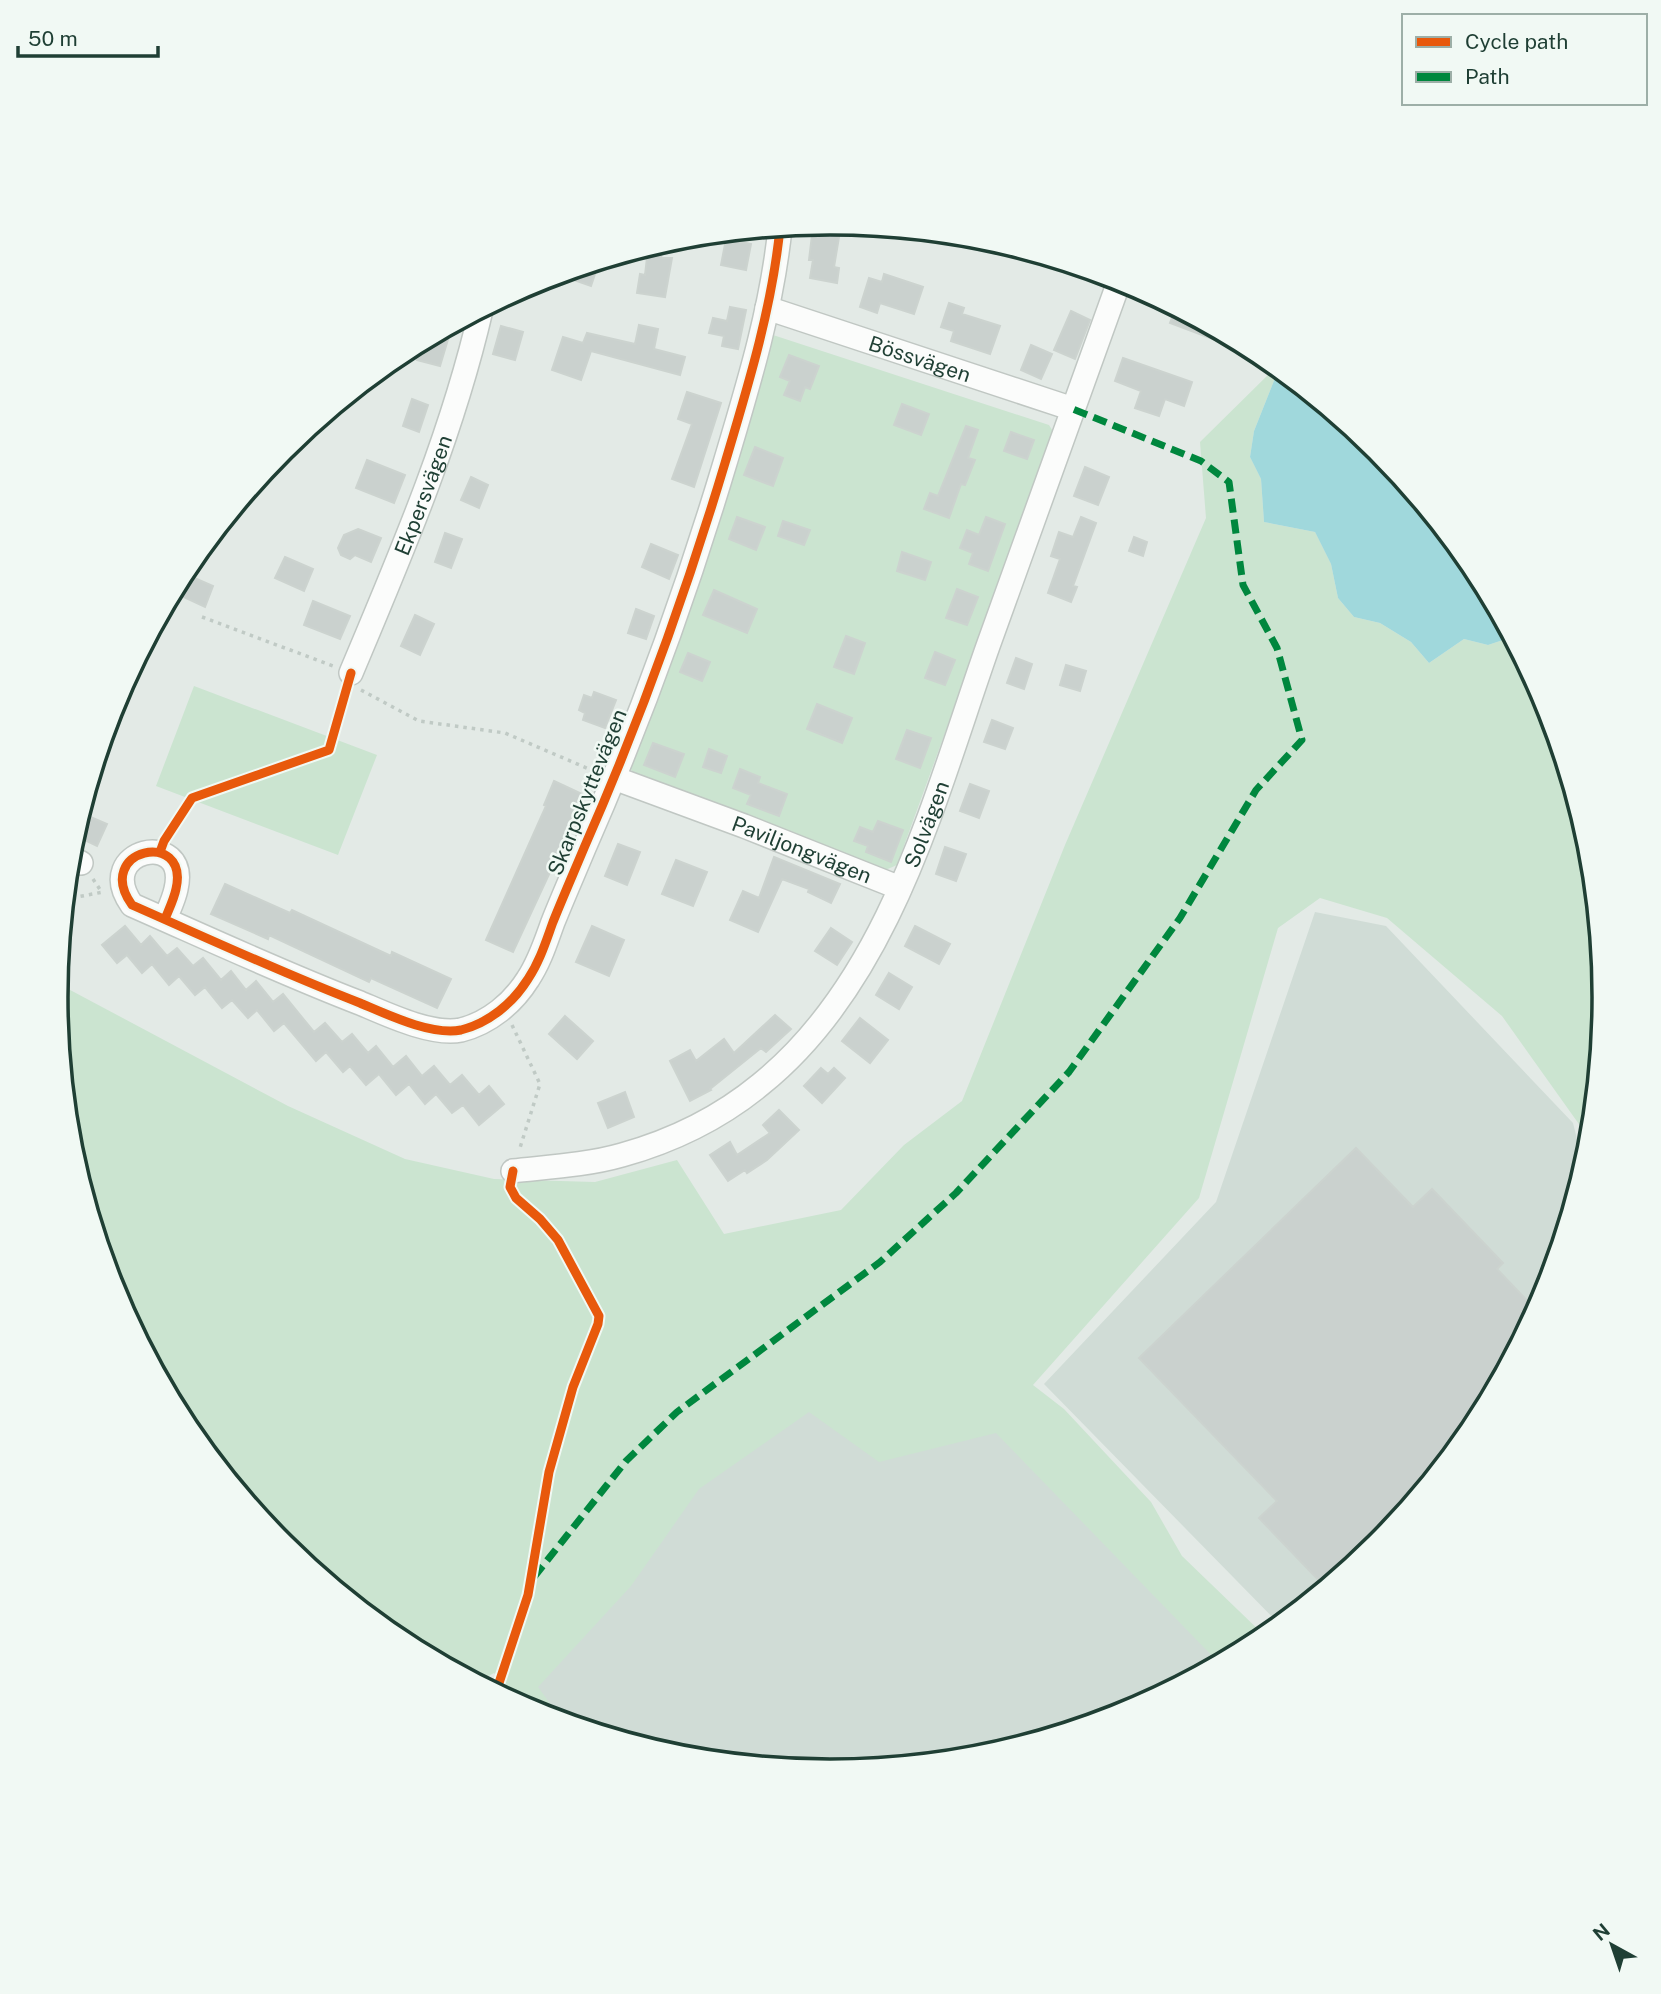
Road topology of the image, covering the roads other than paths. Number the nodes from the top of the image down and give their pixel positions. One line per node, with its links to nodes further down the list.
1 (779, 236): 3 (street, Skarpskyttevägen)
2 (1116, 291): 5 (street, Solvägen)
3 (767, 308): 5 (street, Bössvägen); 7 (street, Skarpskyttevägen)
4 (478, 321): 6 (street, Ekpersvägen)
5 (1073, 409): 8 (street, Solvägen)
6 (351, 673)
7 (614, 778): 8 (street, Paviljongvägen); 9 (street, Skarpskyttevägen)
8 (893, 886): 10 (street, Solvägen)
9 (165, 919): 9 (street, Skarpskyttevägen)
10 (513, 1171)

